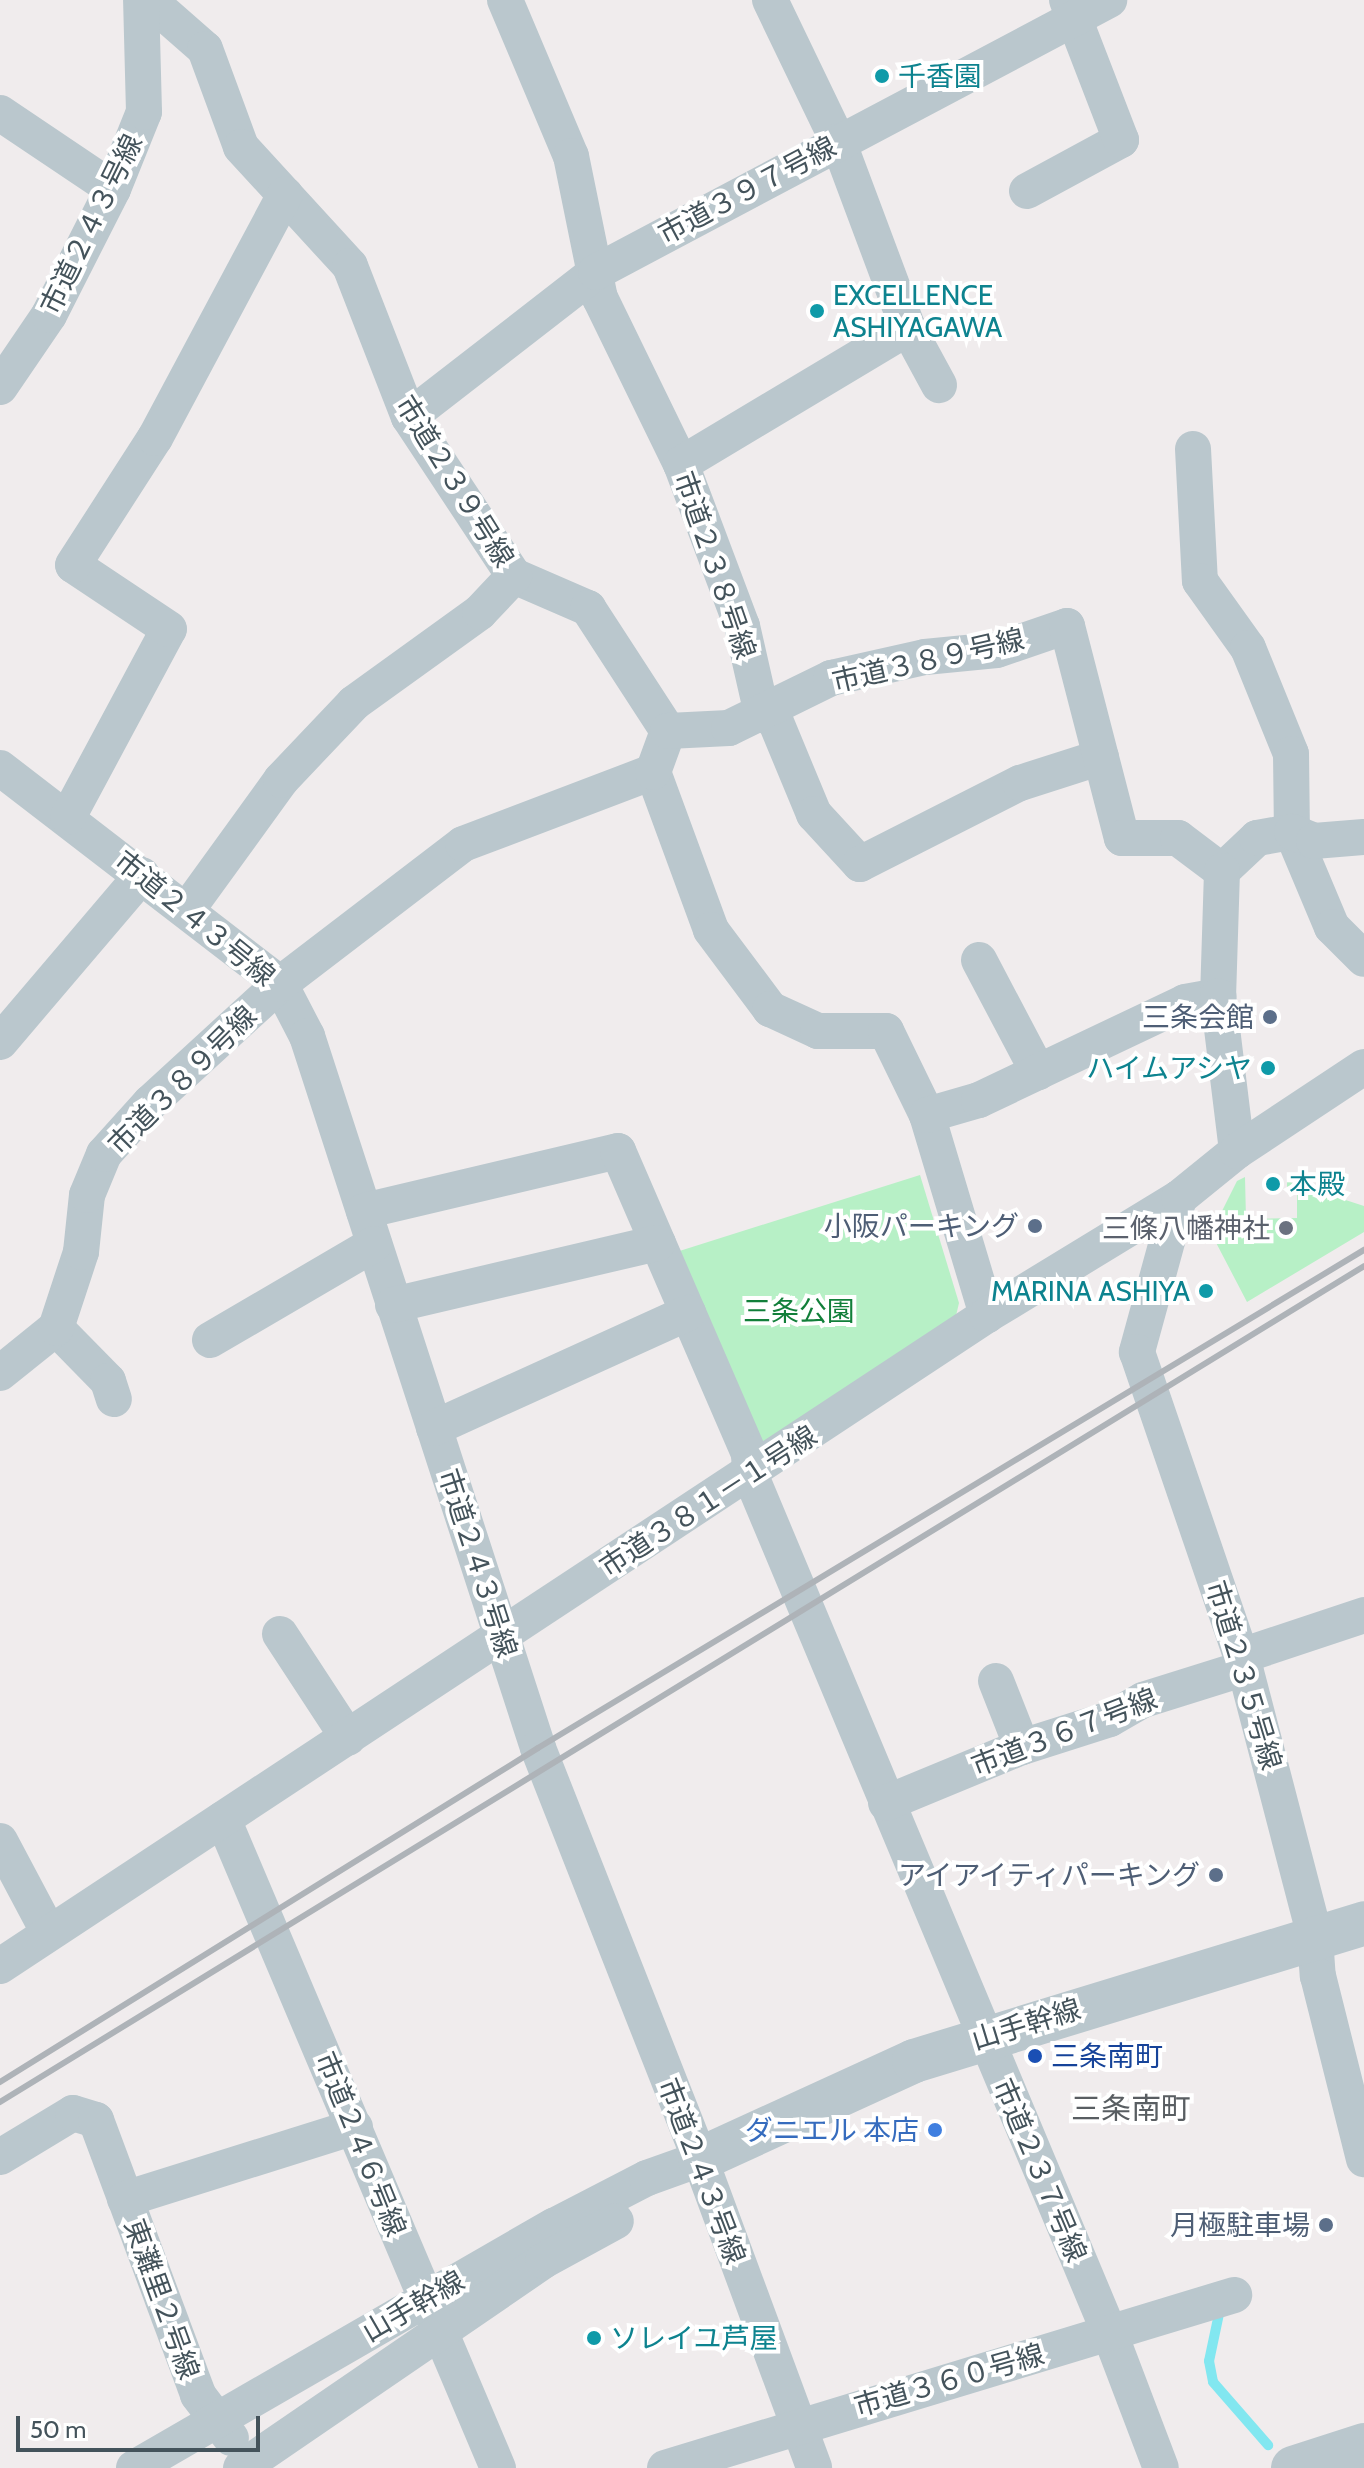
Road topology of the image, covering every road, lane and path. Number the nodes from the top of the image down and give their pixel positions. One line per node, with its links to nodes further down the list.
1 (141, 0): 9 (street, 市道２４３号線)
2 (149, 0): 11 (street, 市道２３９号線)
3 (505, 0): 12 (street, 市道２３８号線)
4 (770, 0): 8 (street)
5 (1109, 0): 6 (street, 市道３９７号線)
6 (1071, 10): 8 (street, 市道３９７号線); 10 (street)
7 (0, 113): 9 (street)
8 (838, 141): 12 (street, 市道３９７号線); 13 (street)
9 (113, 189): 15 (street, 市道２４３号線)
10 (1027, 191)
11 (285, 195): 16 (street, 市道２３９号線); 25 (street)
12 (596, 272): 16 (street, 市道３９７号線); 18 (street, 市道２３８号線)
13 (908, 328): 14 (street); 18 (street)
14 (939, 385)
15 (0, 387)
16 (409, 417): 19 (street, 市道２３９号線)
17 (1193, 449): 26 (street)
18 (681, 464): 20 (street, 市道２３８号線)
19 (514, 576): 21 (street, 市道２３９号線); 30 (street)
20 (762, 714): 21 (street, 市道３８９号線); 22 (street, 市道２３８号線); 22 (street, 市道３８９号線)
21 (668, 731): 24 (street)
22 (1101, 757): 28 (street)
23 (0, 768): 25 (street, 市道２４３号線)
24 (653, 772): 33 (street, 市道３８９号線); 38 (street)
25 (68, 817): 29 (street, 市道２４３号線)
26 (1292, 832): 27 (street); 28 (street); 31 (street)
27 (1364, 837)
28 (1222, 871): 34 (street)
29 (142, 875): 30 (street, 市道２４３号線); 35 (street)
30 (187, 910): 33 (street, 市道２４３号線)
31 (1364, 959)
32 (979, 960): 37 (street)
33 (280, 984): 41 (street, 市道２４３号線); 46 (street, 市道３８９号線)
34 (1218, 996): 37 (street); 39 (street)
35 (0, 1042)
36 (1364, 1067): 39 (street, 市道３８１－１号線)
37 (1038, 1072): 38 (street)
38 (927, 1115): 45 (street)
39 (1237, 1151): 40 (street, 市道３８１－１号線)
40 (1179, 1198): 45 (street, 市道３８１－１号線); 55 (street, 市道２３５号線)
41 (369, 1228): 42 (street, 市道２３７号線); 43 (street, 市道２４３号線); 47 (street)
42 (658, 1243): 43 (street); 44 (street, 市道２３７号線)
43 (393, 1305): 50 (street, 市道２４３号線)
44 (688, 1313): 50 (street); 51 (street, 市道２３７号線)
45 (987, 1315): 51 (street, 市道３８１－１号線)
46 (56, 1328): 48 (street); 49 (street)
47 (210, 1340)
48 (0, 1373)
49 (114, 1399)
50 (434, 1428): 54 (street, 市道２４３号線)
51 (750, 1474): 54 (street, 市道３８１－１号線); 59 (street, 市道２３７号線)
52 (1364, 1615): 55 (street, 市道３６７号線)
53 (280, 1634): 57 (street)
54 (502, 1636): 57 (street, 市道３８１－１号線); 70 (street, 市道２４３号線)
55 (1243, 1662): 58 (street, 市道３６７号線); 64 (street, 市道２３５号線)
56 (996, 1681): 58 (street)
57 (348, 1738): 60 (street, 市道３８１－１号線)
58 (1022, 1747): 59 (street, 市道３６７号線)
59 (886, 1803): 66 (street, 市道２３７号線)
60 (223, 1819): 63 (street, 市道３８１－１号線); 68 (street, 市道２４６号線)
61 (0, 1841): 63 (street)
62 (1364, 1923): 64 (street, 山手幹線)
63 (49, 1933): 65 (street, 市道３８１－１号線)
64 (1315, 1937): 66 (street, 山手幹線); 67 (street, 市道２３５号線)
65 (0, 1966)
66 (983, 2036): 70 (street, 山手幹線); 76 (street, 市道２３７号線)
67 (1360, 2120): 71 (street, 市道２３５号線)
68 (355, 2127): 72 (street); 74 (street, 市道２４６号線)
69 (0, 2157): 72 (street, 東灘里２号線)
70 (700, 2159): 74 (street, 山手幹線); 75 (street, 山手幹線); 78 (street, 市道２４３号線)
71 (1364, 2159)
72 (125, 2199): 77 (street, 東灘里２号線)
73 (1234, 2295): 76 (street, 市道３６０号線)
74 (428, 2297): 75 (street, 市道２４６号線); 77 (street, 山手幹線)
75 (441, 2331): 80 (street, 山手幹線); 82 (street, 市道２４６号線)
76 (1110, 2334): 78 (street, 市道３６０号線); 85 (street, 市道２３７号線)
77 (221, 2419): 80 (street, 東灘里２号線); 81 (street, 山手幹線)
78 (798, 2423): 83 (street, 市道３６０号線); 84 (street, 市道２４３号線)
79 (1364, 2445): 86 (street)
80 (244, 2467)
81 (134, 2468)
82 (498, 2468)
83 (665, 2468)
84 (814, 2468)
85 (1161, 2468)
86 (1293, 2468)

